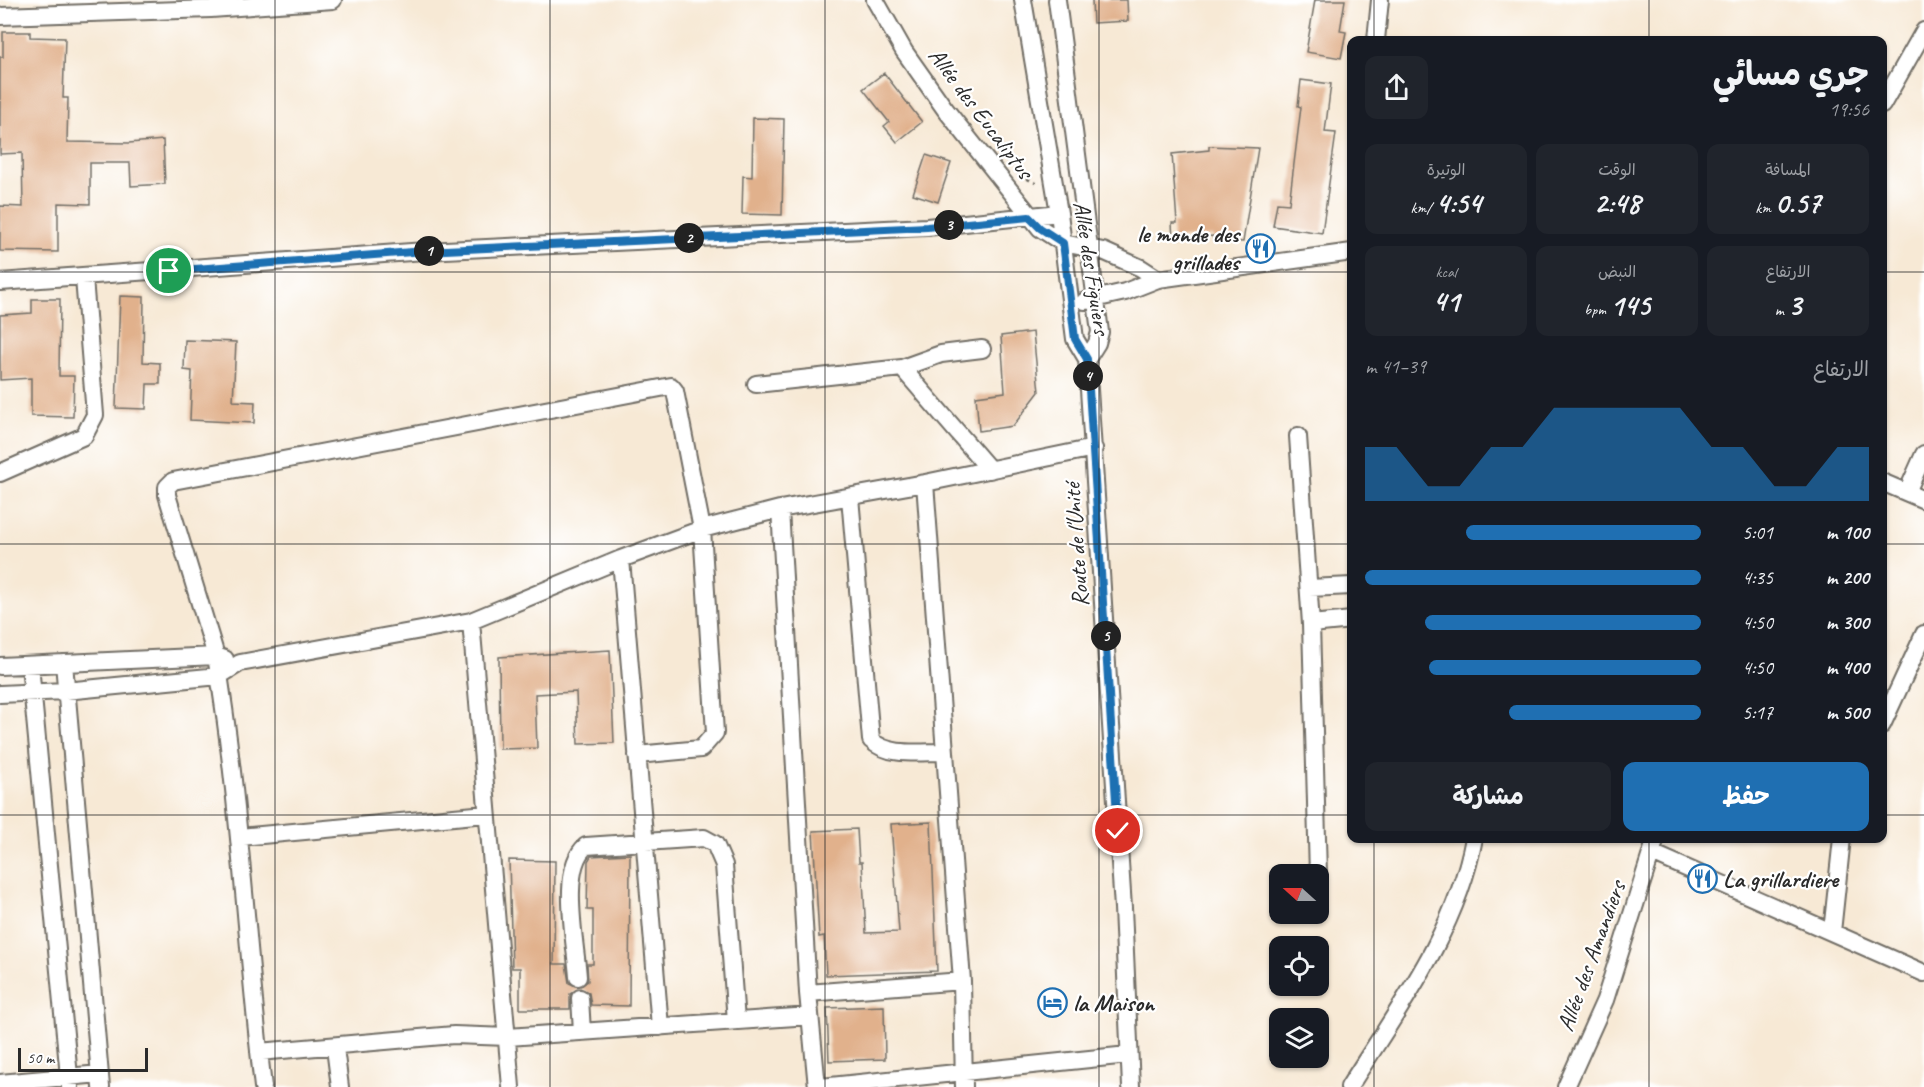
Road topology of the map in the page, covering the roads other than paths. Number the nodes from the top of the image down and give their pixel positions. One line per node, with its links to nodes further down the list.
1 (333, 0): 6 (street)
2 (875, 0): 12 (street, Allée des Eucaliptus)
3 (1023, 0): 11 (street, Allée des Figuiers)
4 (1057, 0): 14 (street, Allée des Figuiers)
5 (1380, 0): 9 (street)
6 (210, 4): 7 (street)
7 (0, 16)
8 (1924, 31): 10 (street)
9 (1376, 36)
10 (1887, 96)
11 (1059, 213): 12 (street); 13 (street, Allée des Figuiers)
12 (1029, 217): 13 (street, Allée des Eucaliptus); 16 (street)
13 (1063, 243): 14 (street); 20 (street, Allée des Figuiers)
14 (1088, 247): 17 (street); 19 (street, Allée des Figuiers)
15 (1347, 253): 17 (street)
16 (84, 278): 18 (street); 29 (street)
17 (1158, 279): 19 (street)
18 (0, 282)
19 (1095, 300): 20 (street); 22 (street, Allée des Figuiers)
20 (1071, 302): 22 (street, Allée des Figuiers)
21 (982, 349): 23 (street)
22 (1087, 359): 26 (street, Route de l'Unité)
23 (902, 368): 24 (street); 28 (street)
24 (756, 384)
25 (1298, 436): 39 (street)
26 (1094, 448): 28 (street); 76 (street, Route de l'Unité)
27 (1924, 454): 32 (street)
28 (990, 470): 30 (street)
29 (0, 473)
30 (925, 483): 33 (street); 54 (street)
31 (1887, 484): 32 (street)
32 (1907, 492): 34 (street)
33 (850, 497): 35 (street); 54 (street)
34 (1924, 500)
35 (780, 509): 36 (street); 67 (street)
36 (702, 528): 37 (street); 44 (street); 55 (street)
37 (621, 559): 41 (street); 55 (street)
38 (1347, 586): 39 (street)
39 (1309, 588): 42 (street)
40 (1347, 620): 42 (street)
41 (471, 621): 46 (street); 56 (street)
42 (1311, 624): 62 (street)
43 (1924, 634): 53 (street)
44 (216, 657): 45 (street); 46 (street); 49 (street)
45 (64, 663): 47 (street); 50 (street)
46 (240, 663): 49 (street)
47 (30, 665): 48 (street); 51 (street)
48 (0, 666)
49 (219, 676): 50 (street); 57 (street)
50 (65, 691): 51 (street); 78 (street)
51 (32, 693): 52 (street); 79 (street)
52 (0, 694)
53 (1887, 714)
54 (943, 752): 66 (street)
55 (637, 755): 58 (street)
56 (486, 814): 57 (street); 73 (street)
57 (240, 837): 75 (street)
58 (644, 842): 65 (street); 70 (street); 71 (street)
59 (1473, 843): 86 (street)
60 (1841, 843): 63 (street)
61 (1654, 846): 63 (street); 87 (street, Allée des Amandiers)
62 (1318, 864)
63 (1832, 932): 64 (street)
64 (1924, 973)
65 (578, 977)
66 (962, 981): 67 (street); 77 (street)
67 (808, 993): 69 (street)
68 (580, 998): 72 (street)
69 (810, 1016): 70 (street); 84 (street)
70 (736, 1021): 71 (street)
71 (660, 1027): 72 (street)
72 (582, 1032): 73 (street)
73 (508, 1037): 74 (street); 83 (street)
74 (335, 1048): 75 (street); 82 (street)
75 (259, 1052): 81 (street)
76 (1128, 1055): 77 (street); 85 (street, Route de l'Unité)
77 (963, 1079): 84 (street)
78 (100, 1080): 79 (street)
79 (69, 1082): 80 (street)
80 (0, 1083)
81 (263, 1087)
82 (340, 1087)
83 (511, 1087)
84 (819, 1087)
85 (1131, 1087)
86 (1349, 1087)
87 (1566, 1087)

